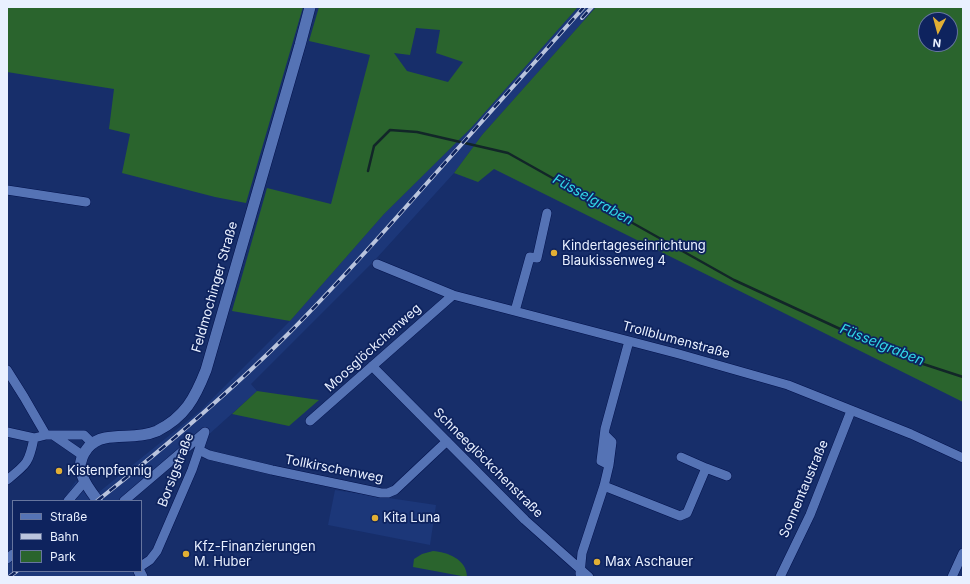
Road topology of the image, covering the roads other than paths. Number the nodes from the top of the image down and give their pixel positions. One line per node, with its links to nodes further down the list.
1 (310, 7): 17 (main road, Feldmochinger Straße)
2 (7, 190): 3 (street)
3 (86, 202)
4 (547, 213): 7 (street)
5 (377, 264): 6 (street, Trollblumenstraße)
6 (453, 295): 7 (street, Trollblumenstraße); 9 (street, Moosglöckchenweg)
7 (515, 311): 8 (street, Trollblumenstraße)
8 (629, 341): 11 (street, Trollblumenstraße); 26 (street)
9 (372, 366): 12 (street, Moosglöckchenweg); 16 (street, Schneeglöckchenstraße)
10 (7, 370): 14 (street)
11 (851, 411): 21 (street, Trollblumenstraße); 34 (street, Sonnentaustraße)
12 (310, 421)
13 (7, 432): 15 (street)
14 (49, 435): 15 (street); 17 (street); 19 (street)
15 (34, 438): 24 (street)
16 (447, 441): 18 (street, Tollkirschenweg); 32 (street, Schneeglöckchenstraße)
17 (93, 444): 19 (main road, Feldmochinger Straße)
18 (199, 450): 29 (street, Borsigstraße); 31 (street, Borsigstraße)
19 (82, 455): 25 (main road)
20 (681, 458): 22 (street)
21 (963, 458)
22 (706, 468): 23 (street); 26 (street)
23 (727, 476)
24 (7, 480)
25 (85, 481): 27 (street); 28 (main road)
26 (604, 486): 32 (street)
27 (69, 500)
28 (97, 500)
29 (125, 500)
30 (963, 553): 35 (street)
31 (142, 565)
32 (580, 574): 33 (street, Schneeglöckchenstraße)
33 (588, 577)
34 (780, 577)
35 (952, 577)

